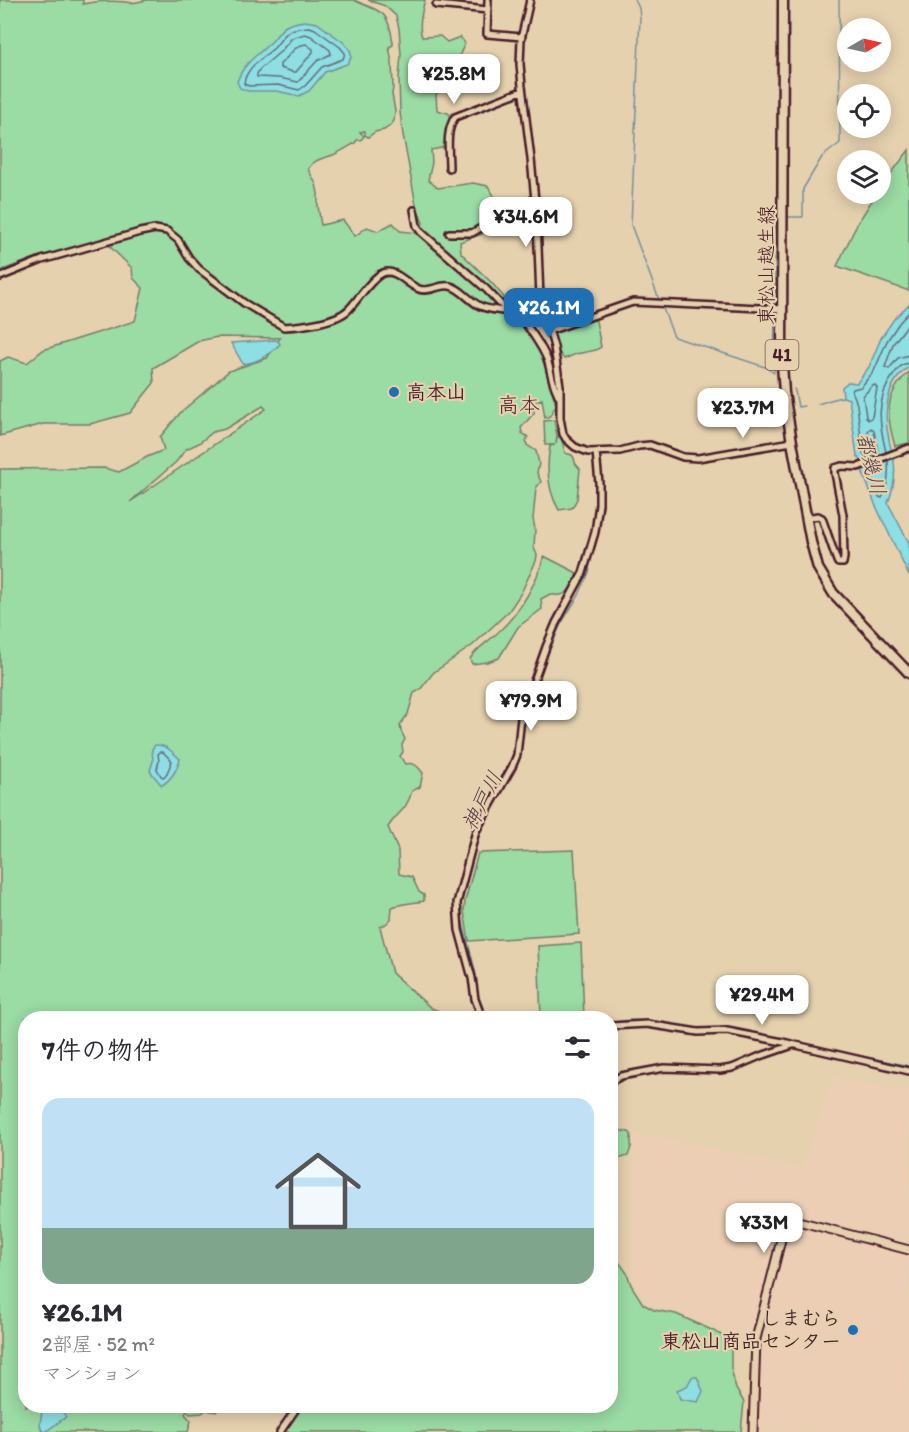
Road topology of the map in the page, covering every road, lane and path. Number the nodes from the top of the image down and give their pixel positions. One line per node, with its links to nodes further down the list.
1 (488, 0): 5 (street)
2 (530, 0): 6 (street)
3 (783, 0): 13 (main road, 東松山越生線 / 41)
4 (436, 5): 5 (street)
5 (488, 9): 6 (street)
6 (522, 37): 7 (street)
7 (522, 91): 8 (street); 10 (street)
8 (450, 168)
9 (414, 210): 14 (street)
10 (536, 215): 11 (street); 15 (street)
11 (449, 233)
12 (0, 277): 14 (street)
13 (783, 309): 15 (street); 17 (main road, 東松山越生線 / 41)
14 (509, 313): 16 (street)
15 (549, 331): 16 (street)
16 (560, 398): 19 (street)
17 (792, 442): 19 (street); 20 (main road, 東松山越生線 / 41)
18 (909, 448): 20 (street)
19 (596, 452): 22 (street)
20 (806, 518): 21 (main road, 東松山越生線 / 41)
21 (909, 673)
22 (479, 1011)
23 (618, 1025): 24 (street)
24 (795, 1045): 25 (street); 26 (street)
25 (909, 1071)
26 (618, 1078)
27 (909, 1250): 30 (street)
28 (293, 1413): 29 (street)
29 (280, 1432)
30 (753, 1432)

